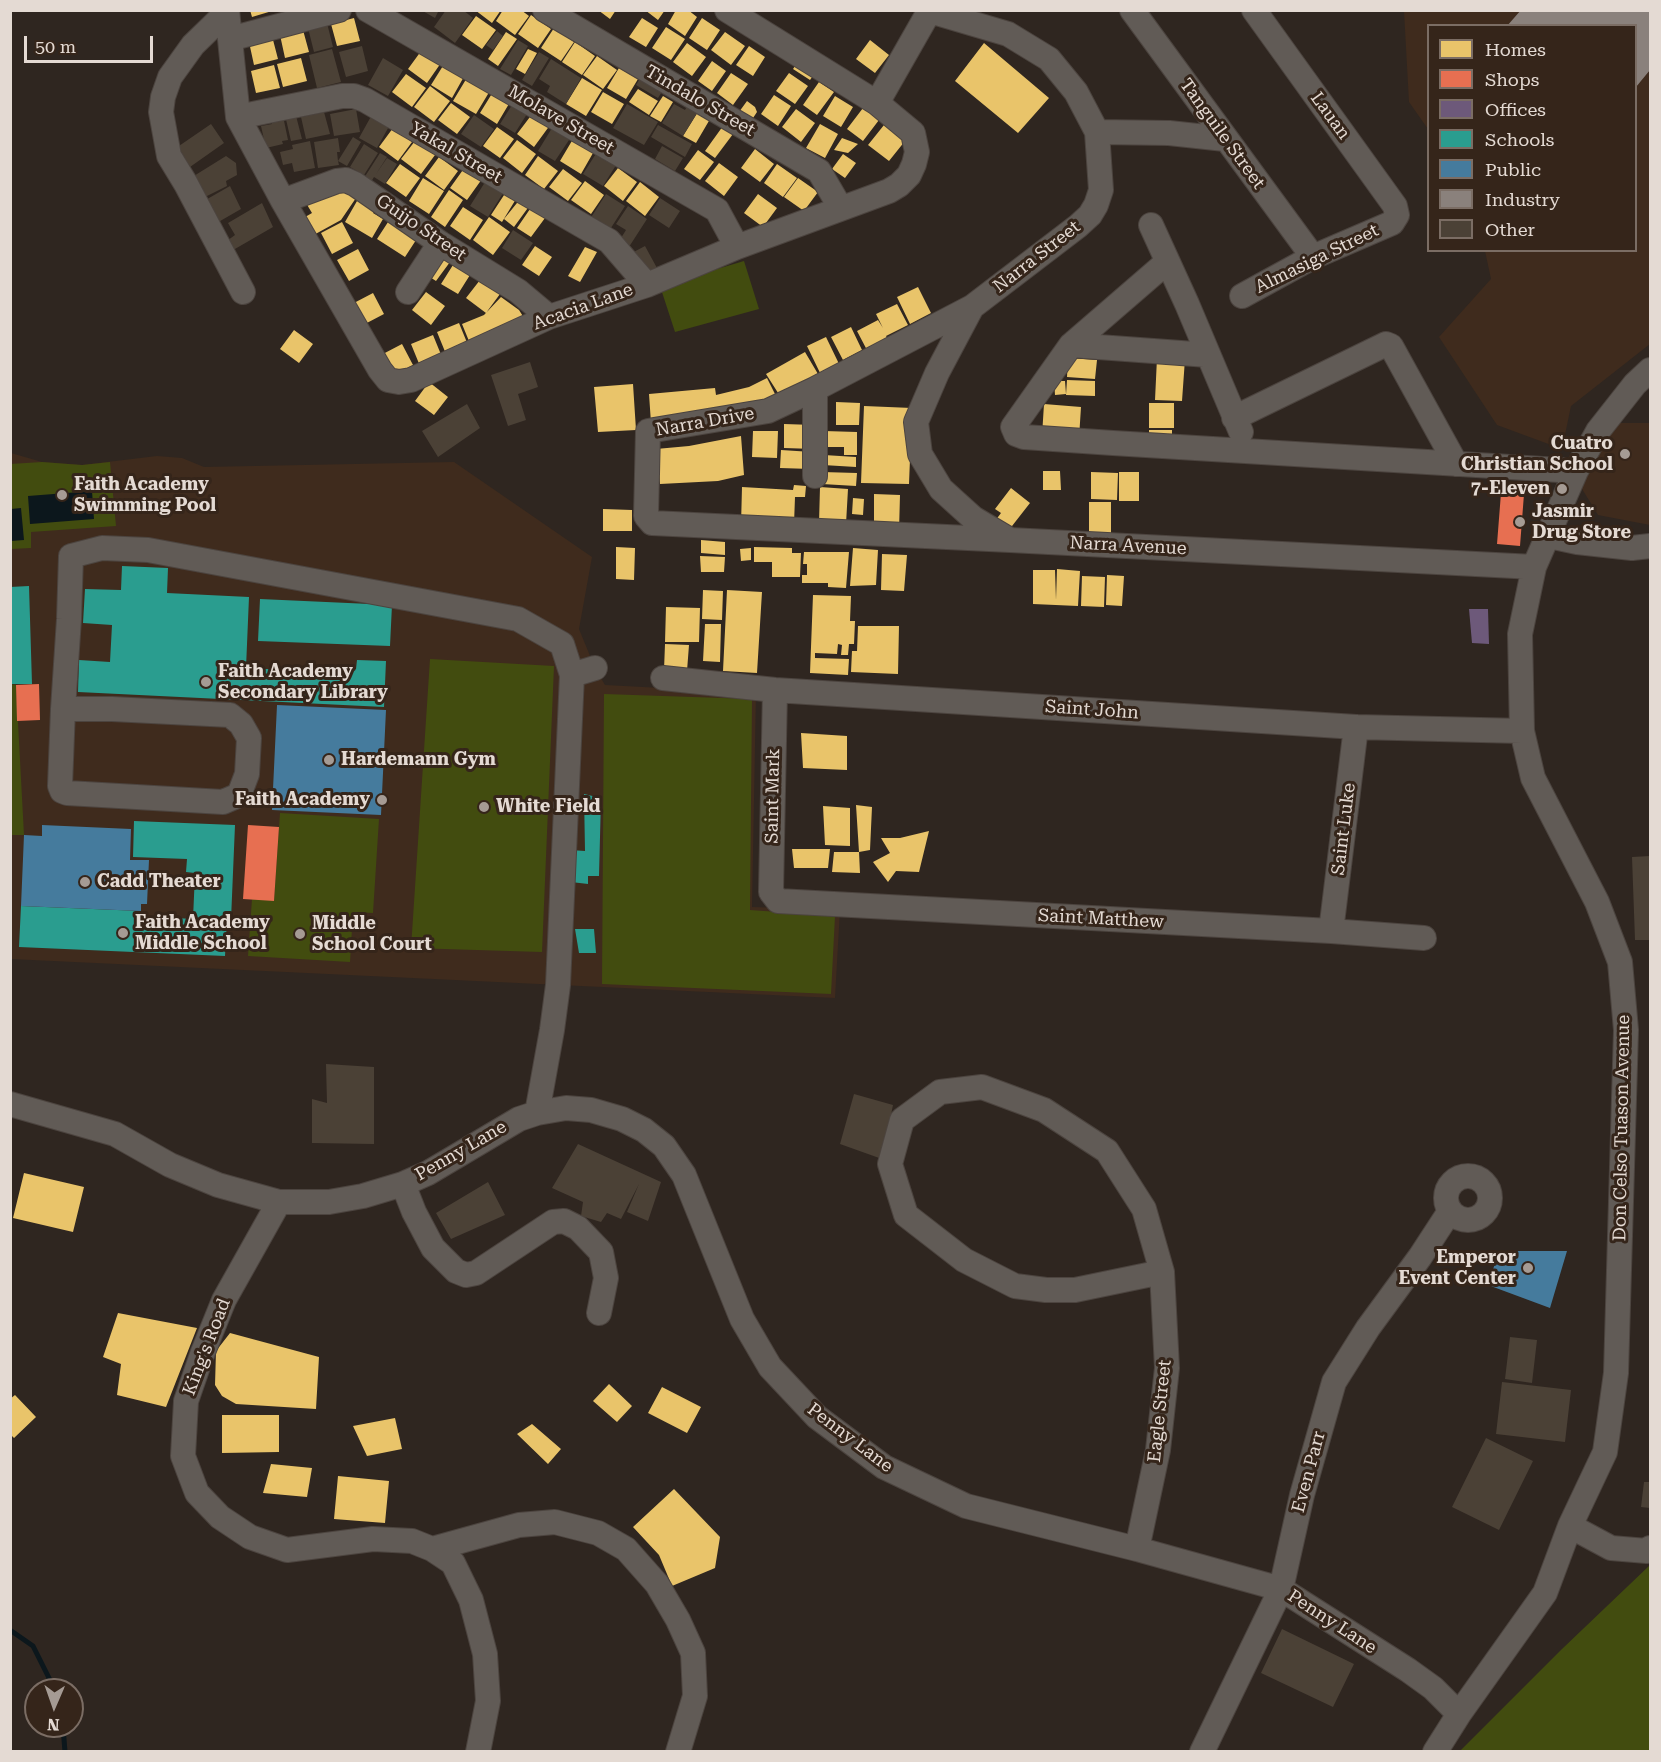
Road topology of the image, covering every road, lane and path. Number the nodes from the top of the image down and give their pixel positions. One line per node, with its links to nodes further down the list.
1 (339, 10): 9 (street)
2 (368, 10): 19 (street, Molave Street)
3 (545, 10): 15 (street, Tindalo Street)
4 (728, 10): 10 (street, Acacia Lane)
5 (1132, 10): 13 (street, Tanguile Street)
6 (1254, 10): 16 (street, Lauan)
7 (227, 11): 9 (street, Acacia Lane); 23 (street)
8 (930, 11): 10 (street); 12 (street, Narra Street)
9 (230, 39): 11 (street, Acacia Lane)
10 (877, 103): 15 (street, Acacia Lane)
11 (238, 117): 14 (street, Acacia Lane); 22 (street, Yakal Street)
12 (1096, 132): 13 (street); 26 (street, Narra Street)
13 (1225, 139): 20 (street, Tanguile Street)
14 (283, 201): 18 (street, Guijo Street); 27 (street, Acacia Lane)
15 (840, 207): 19 (street, Acacia Lane)
16 (1392, 223): 20 (street, Almasiga Street)
17 (1151, 225): 21 (street)
18 (440, 243): 24 (street); 27 (street, Guijo Street)
19 (737, 247): 22 (street, Acacia Lane)
20 (1313, 257): 25 (street, Almasiga Street)
21 (1167, 262): 28 (street); 29 (street)
22 (647, 285): 27 (street, Acacia Lane)
23 (243, 292)
24 (408, 292)
25 (1242, 296)
26 (972, 307): 31 (street, Narra Drive); 38 (street, Narra Avenue)
27 (549, 317)
28 (1071, 345): 29 (street); 33 (street)
29 (1208, 355): 32 (street)
30 (1650, 370): 35 (street, Don Celso Tuason Avenue)
31 (814, 389): 36 (street); 38 (street, Narra Drive)
32 (1234, 418): 33 (street); 34 (street)
33 (1248, 451): 34 (street)
34 (1456, 464): 35 (street)
35 (1576, 471): 37 (street, Don Celso Tuason Avenue)
36 (815, 476)
37 (1549, 536): 39 (street); 40 (street, Don Celso Tuason Avenue)
38 (1010, 540): 40 (street, Narra Avenue)
39 (1650, 546)
40 (1534, 567): 45 (street, Don Celso Tuason Avenue)
41 (663, 678): 42 (street, Saint John)
42 (776, 690): 44 (street, Saint John); 46 (street, Saint Mark)
43 (63, 709): 43 (street); 50 (street)
44 (1356, 727): 45 (street, Saint John); 47 (street, Saint Luke)
45 (1522, 731): 56 (street, Don Celso Tuason Avenue)
46 (777, 901): 47 (street, Saint Matthew)
47 (1331, 931): 48 (street, Saint Matthew)
48 (1424, 939)
49 (10, 1104): 52 (street, Penny Lane)
50 (537, 1113): 51 (street, Penny Lane); 59 (street, Penny Lane)
51 (402, 1184): 52 (street, Penny Lane); 55 (street, Penny Lane)
52 (279, 1202): 58 (street, King's Road)
53 (1450, 1211): 60 (street, Even Parr)
54 (1162, 1272): 54 (street, Eagle Street); 59 (street, Eagle Street)
55 (599, 1313)
56 (1570, 1526): 57 (street); 61 (street, Don Celso Tuason Avenue)
57 (1650, 1548)
58 (432, 1549): 62 (street, King's Road); 63 (street)
59 (1137, 1549): 60 (street, Penny Lane)
60 (1281, 1589): 61 (street, Penny Lane); 64 (street, Even Parr)
61 (1459, 1714): 65 (street, Don Celso Tuason Avenue)
62 (478, 1752)
63 (678, 1752)
64 (1202, 1752)
65 (1435, 1752)

